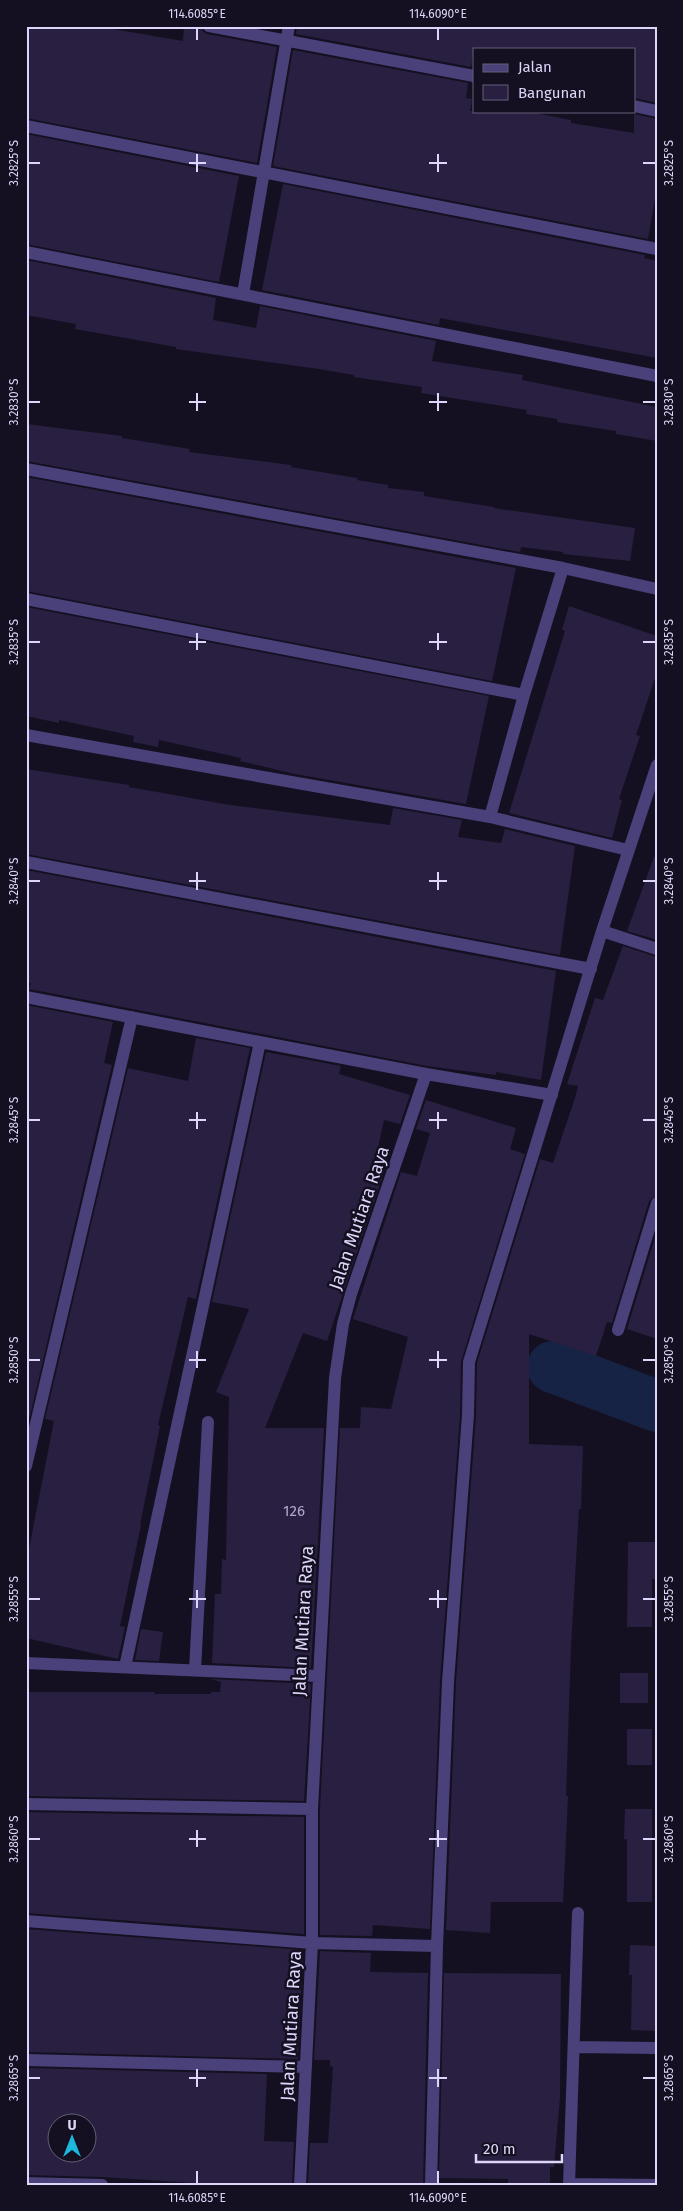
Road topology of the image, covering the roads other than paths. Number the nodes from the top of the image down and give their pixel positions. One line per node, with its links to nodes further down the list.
1 (209, 26): 3 (street)
2 (288, 26): 3 (street)
3 (286, 40): 4 (street); 8 (street)
4 (473, 76)
5 (636, 106): 6 (street)
6 (657, 110)
7 (26, 126): 8 (street)
8 (262, 172): 9 (street); 11 (street)
9 (657, 249)
10 (26, 252): 11 (street)
11 (243, 294): 12 (street)
12 (657, 376)
13 (26, 469): 14 (street)
14 (563, 568): 15 (street); 17 (street)
15 (657, 589)
16 (26, 599): 17 (street)
17 (524, 695): 20 (street)
18 (26, 735): 20 (street)
19 (657, 765): 21 (street)
20 (490, 817): 21 (street)
21 (628, 850): 23 (street)
22 (26, 862): 25 (street)
23 (602, 931): 24 (street); 25 (street)
24 (657, 948)
25 (591, 969): 30 (street)
26 (26, 997): 27 (street)
27 (132, 1017): 28 (street); 34 (street)
28 (260, 1042): 29 (street); 36 (street)
29 (426, 1074): 30 (street); 38 (street, Jalan Mutiara Raya)
30 (552, 1094): 44 (street)
31 (657, 1203): 32 (street)
32 (618, 1330)
33 (208, 1422): 37 (street)
34 (26, 1466)
35 (26, 1662): 36 (street)
36 (125, 1667): 37 (street)
37 (195, 1670): 38 (street)
38 (318, 1676): 40 (street, Jalan Mutiara Raya)
39 (26, 1804): 40 (street)
40 (312, 1809): 43 (street, Jalan Mutiara Raya)
41 (578, 1913): 45 (street)
42 (26, 1922): 43 (street)
43 (312, 1943): 44 (street); 48 (street, Jalan Mutiara Raya)
44 (437, 1946): 53 (street)
45 (574, 2047): 46 (street); 50 (street)
46 (657, 2048)
47 (26, 2060): 48 (street)
48 (306, 2067): 52 (street, Jalan Mutiara Raya)
49 (26, 2183): 51 (street)
50 (569, 2184): 54 (street)
51 (102, 2185)
52 (300, 2185)
53 (431, 2185)
54 (657, 2185)

